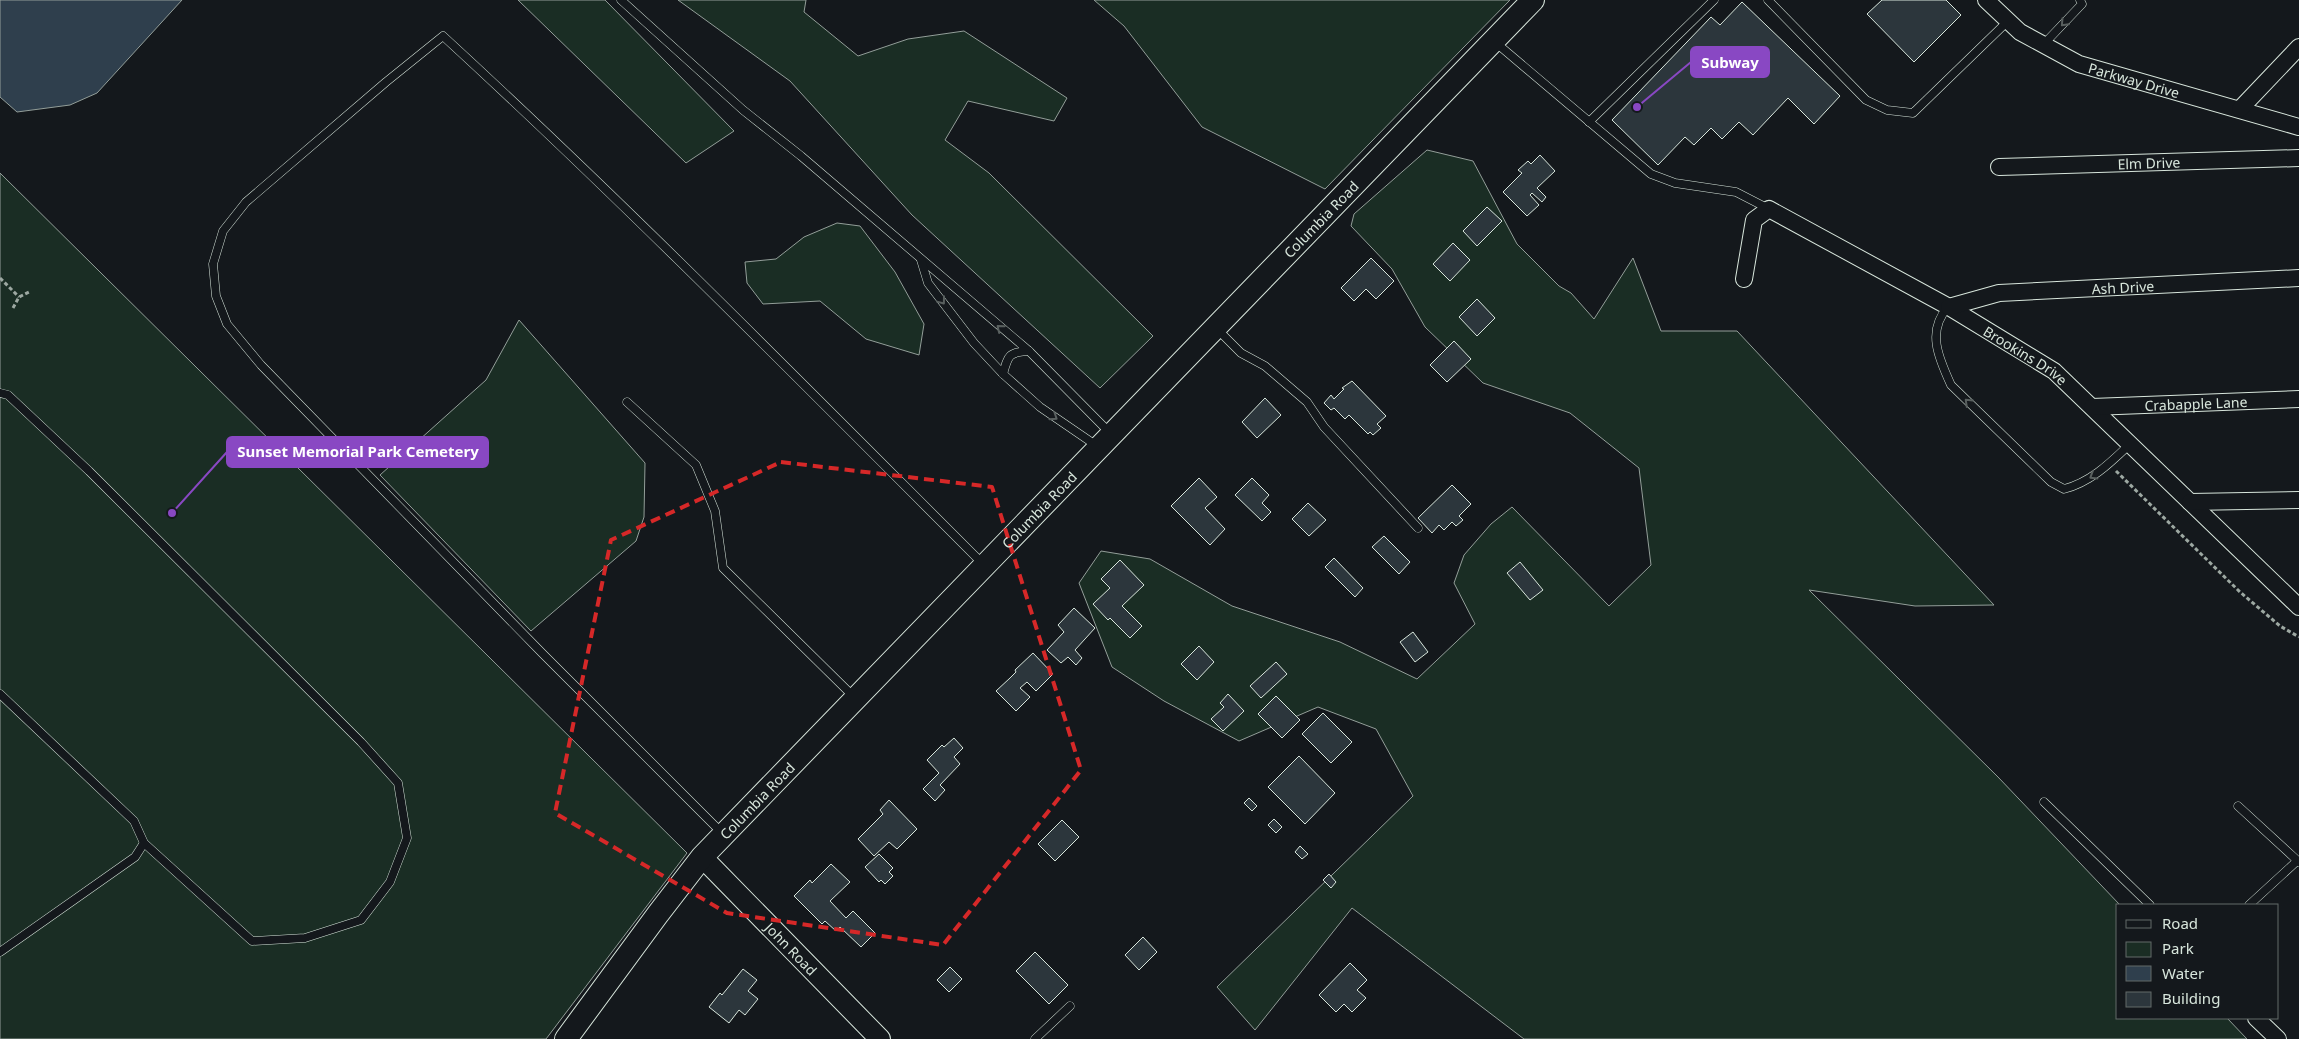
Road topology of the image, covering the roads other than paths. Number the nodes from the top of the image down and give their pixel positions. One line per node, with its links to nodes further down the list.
1 (621, 0): 17 (lane)
2 (1534, 0): 8 (main road, Columbia Road)
3 (1714, 0): 12 (lane)
4 (1768, 0): 7 (lane)
5 (1986, 0): 7 (street, Parkway Drive)
6 (2080, 0): 9 (lane, one-way to 9)
7 (2008, 21): 9 (street, Parkway Drive)
8 (1494, 41): 12 (lane); 21 (main road, Columbia Road)
9 (2043, 45): 11 (street, Parkway Drive)
10 (2299, 47): 11 (street)
11 (2240, 109): 13 (street, Parkway Drive)
12 (1589, 122): 16 (lane)
13 (2299, 127)
14 (2299, 158): 15 (street, Elm Drive)
15 (1999, 167)
16 (1769, 209): 19 (street); 20 (street, Brookins Drive)
17 (921, 258): 22 (lane, one-way to 17); 23 (lane, one-way to 23)
18 (2299, 278): 20 (street, Ash Drive)
19 (1744, 279)
20 (1949, 306): 27 (street, Brookins Drive); 29 (lane, one-way to 20)
21 (1215, 327): 28 (main road, Columbia Road); 32 (lane)
22 (1029, 351): 23 (lane); 28 (lane)
23 (1003, 374): 28 (lane, one-way to 28)
24 (0, 393): 40 (lane)
25 (2299, 399): 27 (street, Crabapple Lane)
26 (627, 402): 36 (lane)
27 (2092, 407): 29 (street, Brookins Drive)
28 (1105, 441): 33 (main road, Columbia Road)
29 (2130, 444): 31 (street, Brookins Drive)
30 (2299, 500): 31 (street)
31 (2190, 502): 34 (street, Brookins Drive)
32 (1418, 528)
33 (984, 565): 36 (main road, Columbia Road); 39 (lane)
34 (2297, 603)
35 (0, 694): 40 (lane)
36 (856, 698): 39 (main road, Columbia Road)
37 (2044, 802): 43 (lane)
38 (2238, 806): 42 (lane)
39 (724, 835): 41 (main road, Columbia Road)
40 (144, 843): 45 (lane)
41 (702, 857): 48 (main road, Columbia Road); 49 (street, John Road)
42 (2298, 862): 44 (lane)
43 (2149, 904)
44 (2250, 904)
45 (0, 951)
46 (1070, 1006): 50 (lane)
47 (2257, 1019): 51 (street)
48 (566, 1039)
49 (880, 1039)
50 (1035, 1039)
51 (2278, 1039)

